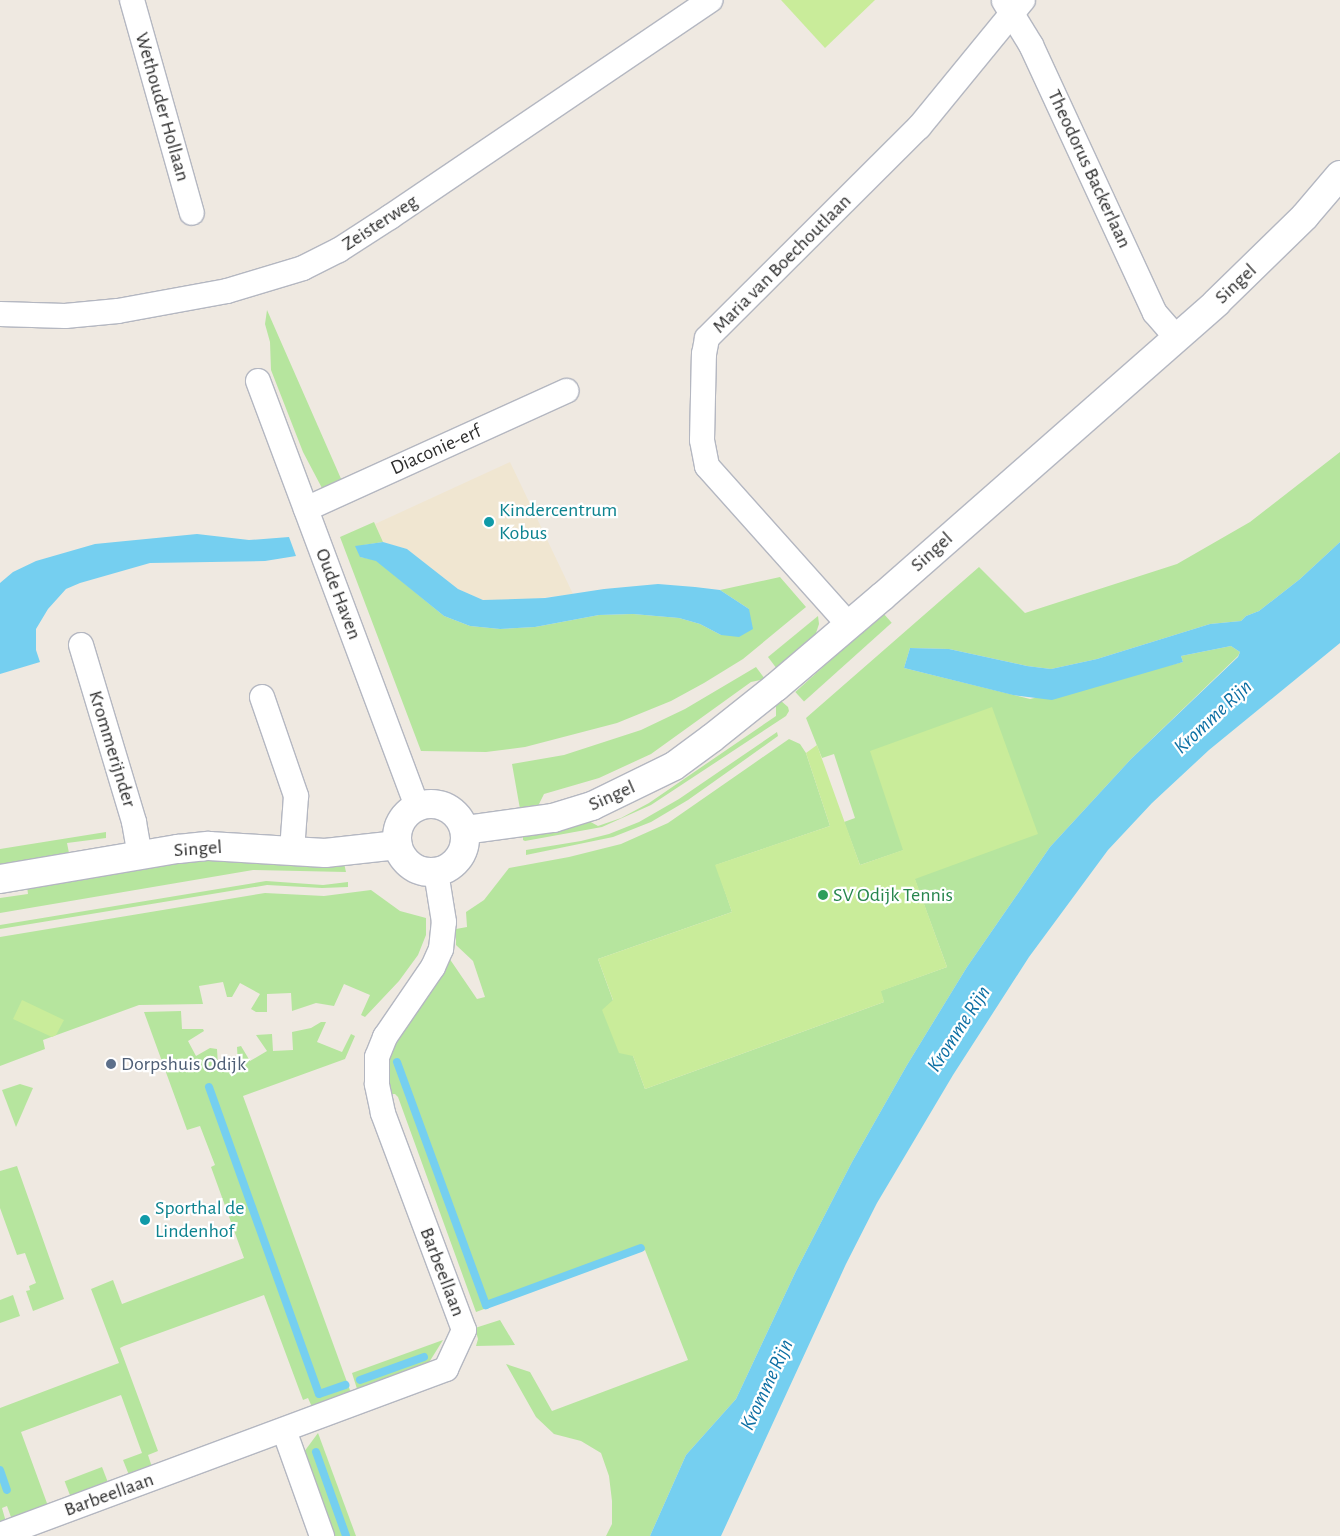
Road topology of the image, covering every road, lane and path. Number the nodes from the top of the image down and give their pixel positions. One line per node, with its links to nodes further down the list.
1 (132, 0): 5 (street, Wethouder Hollaan)
2 (710, 0): 6 (street, Zeisterweg)
3 (1013, 5): 7 (street, Theodorus Backerlaan); 11 (street, Maria van Boechoutlaan)
4 (1340, 175): 7 (street, Singel)
5 (192, 213)
6 (0, 314)
7 (1176, 337): 11 (street, Singel)
8 (258, 381): 10 (street, Oude Haven)
9 (566, 391): 10 (street, Diaconie-erf)
10 (306, 509): 14 (street, Oude Haven)
11 (849, 625): 15 (street, Singel)
12 (81, 645): 18 (street, Krommerijnder)
13 (262, 697): 17 (street)
14 (416, 806): 15 (street); 16 (street)
15 (465, 830): 19 (street)
16 (398, 845): 17 (street, Singel); 19 (street)
17 (292, 850): 18 (street, Singel)
18 (140, 855): 20 (street, Singel)
19 (436, 872): 21 (street, Barbeellaan)
20 (0, 879)
21 (284, 1430): 22 (street, Barbeellaan); 23 (street)
22 (12, 1533)
23 (322, 1536)

